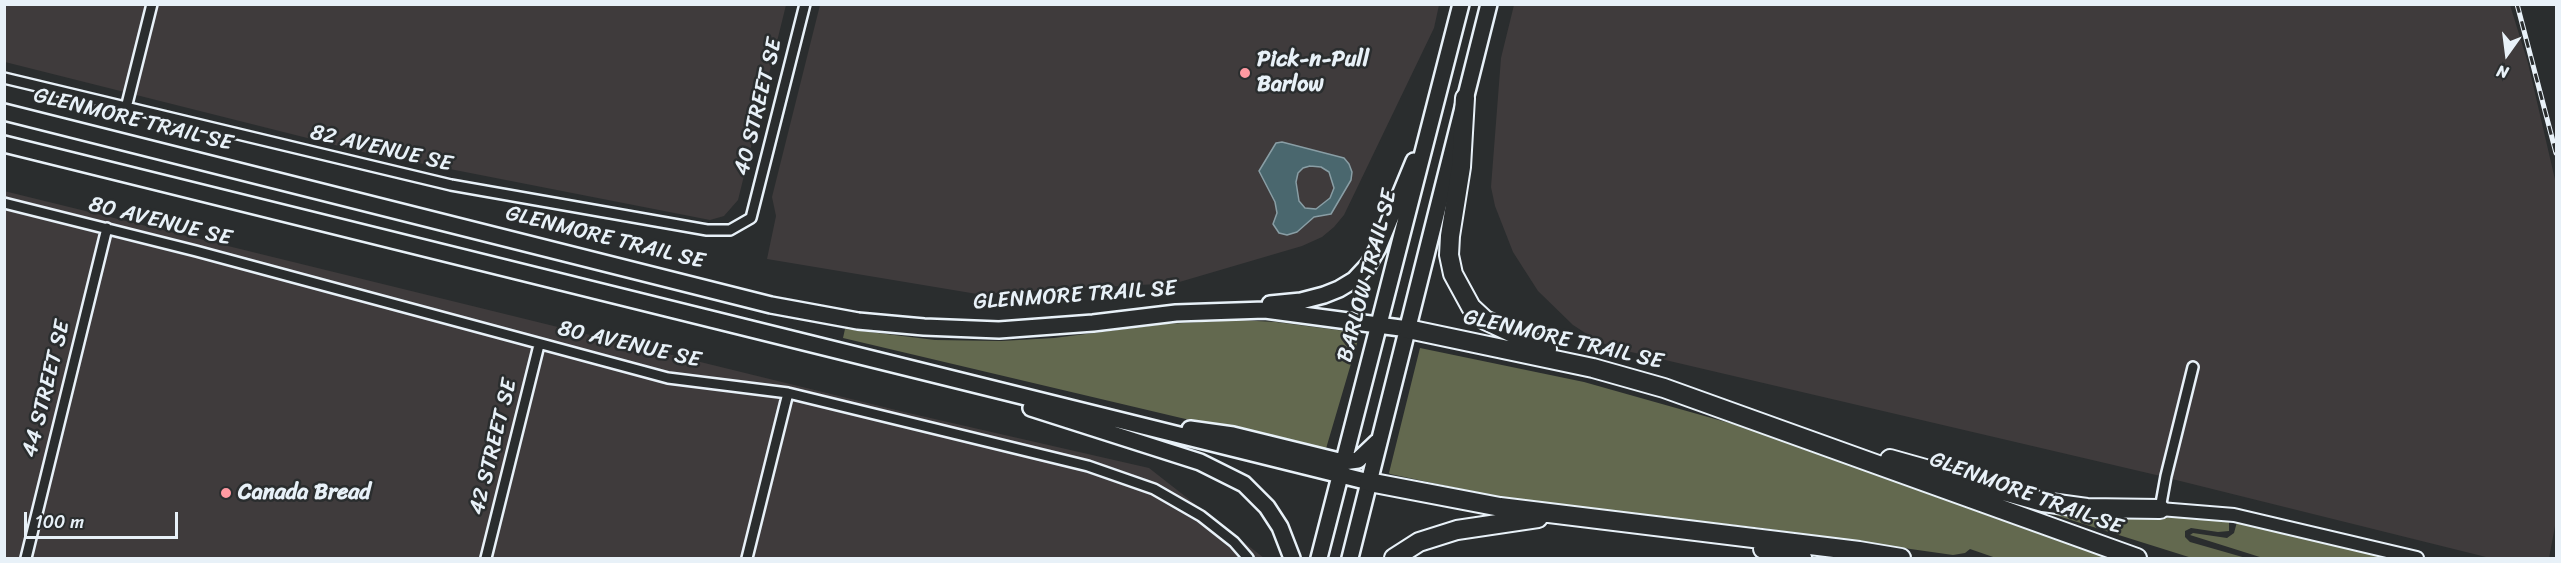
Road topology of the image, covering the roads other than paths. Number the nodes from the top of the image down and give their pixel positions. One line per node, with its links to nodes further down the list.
1 (152, 4): 7 (street)
2 (805, 4): 12 (street, 40 STREET SE)
3 (1461, 4): 8 (main road, BARLOW TRAIL SE)
4 (1489, 4): 6 (main road)
5 (4, 78): 7 (street, 82 AVENUE SE)
6 (1465, 98): 16 (main road); 19 (highway)
7 (126, 108): 12 (street, 82 AVENUE SE)
8 (1435, 109): 14 (main road); 15 (main road, BARLOW TRAIL SE)
9 (4, 112): 14 (main road, GLENMORE TRAIL SE)
10 (4, 144): 20 (main road)
11 (4, 202): 13 (street, 80 AVENUE SE)
12 (751, 218)
13 (107, 228): 17 (street, 80 AVENUE SE); 29 (street, 44 STREET SE)
14 (1218, 310): 15 (main road, GLENMORE TRAIL SE)
15 (1380, 323): 16 (main road, GLENMORE TRAIL SE); 24 (main road, BARLOW TRAIL SE)
16 (1408, 329): 19 (highway, GLENMORE TRAIL SE); 23 (main road)
17 (539, 345): 21 (street, 80 AVENUE SE); 30 (street, 42 STREET SE)
18 (2193, 367): 26 (street)
19 (1593, 368): 22 (highway, GLENMORE TRAIL SE)
20 (976, 385): 24 (main road); 33 (main road)
21 (788, 393): 31 (street); 32 (street, 80 AVENUE SE)
22 (1725, 409): 26 (highway); 39 (highway, GLENMORE TRAIL SE)
23 (1379, 440): 24 (main road); 25 (main road)
24 (1342, 469): 25 (main road); 34 (main road, BARLOW TRAIL SE)
25 (1369, 482): 27 (highway); 35 (main road)
26 (2160, 509): 40 (street)
27 (1561, 515): 28 (highway); 36 (highway)
28 (1674, 528): 37 (highway); 38 (highway)
29 (26, 558)
30 (486, 558)
31 (747, 558)
32 (1248, 558)
33 (1292, 558)
34 (1319, 558)
35 (1350, 558)
36 (1394, 558)
37 (1803, 558)
38 (1901, 558)
39 (2138, 558)
40 (2417, 558)

